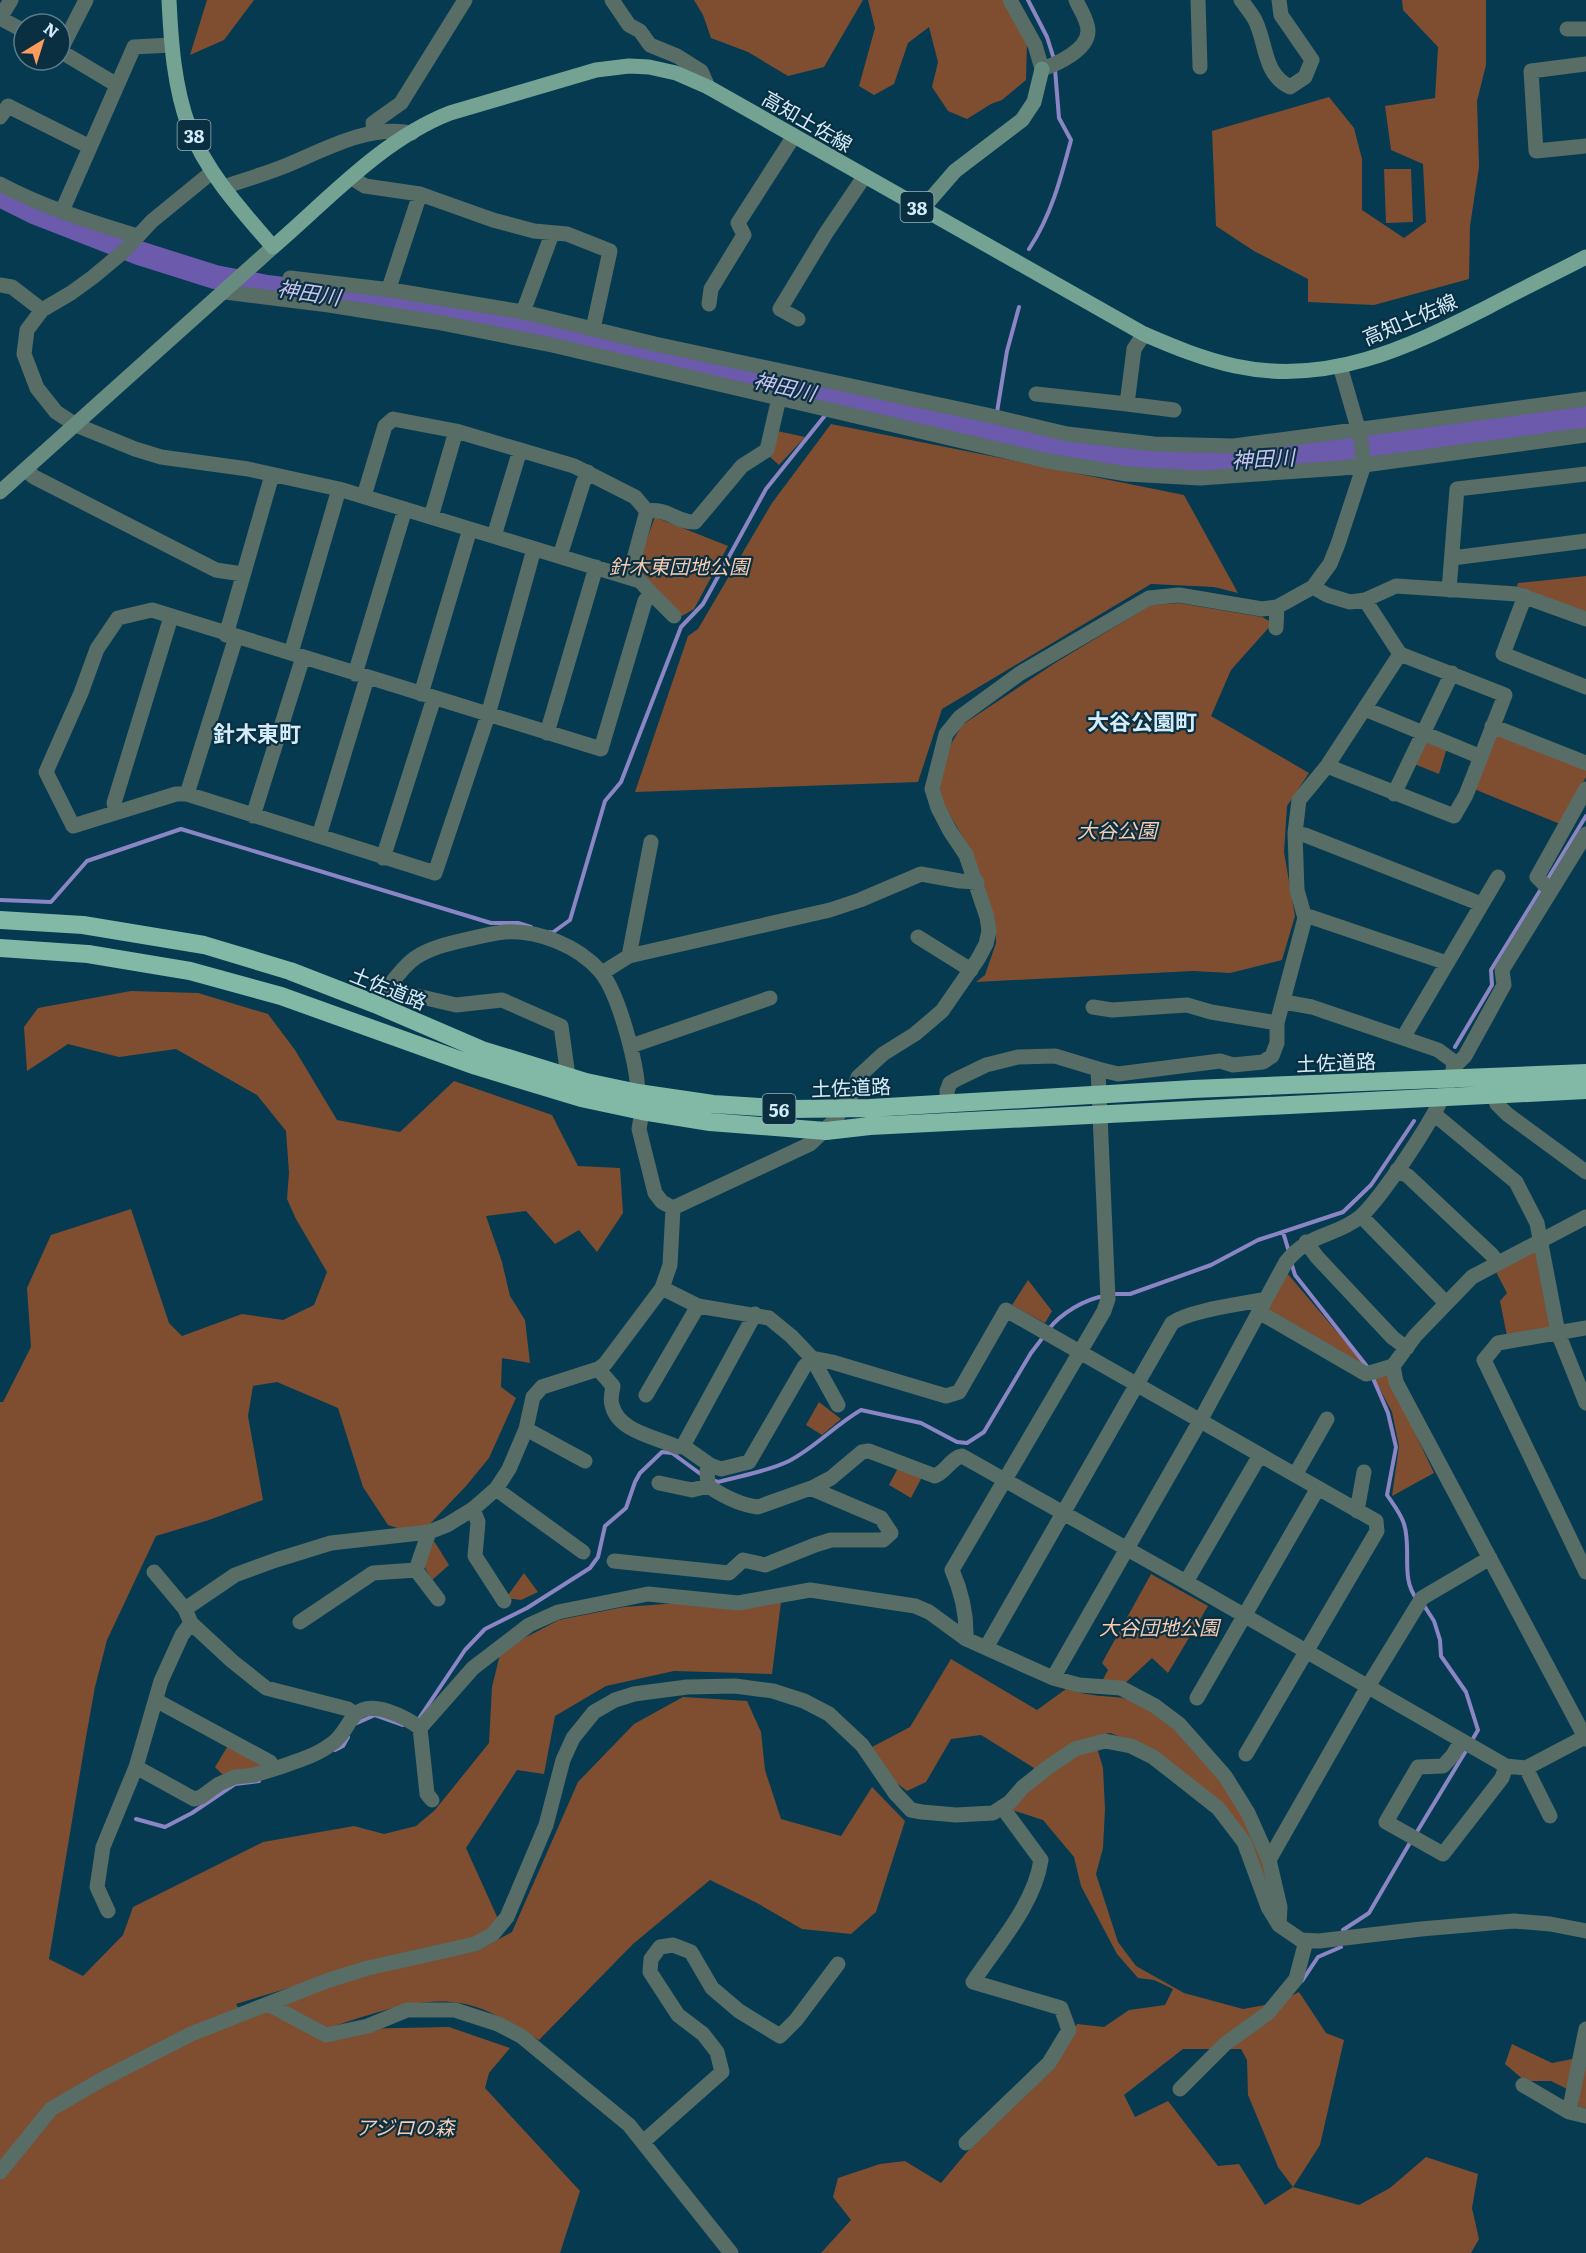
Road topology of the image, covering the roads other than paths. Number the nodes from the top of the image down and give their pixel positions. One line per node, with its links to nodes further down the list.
1 (11, 0): 11 (street)
2 (86, 0): 12 (street)
3 (169, 0): 15 (main road, 38)
4 (465, 0): 23 (street)
5 (612, 0): 21 (street)
6 (1010, 0): 19 (street)
7 (1076, 0): 19 (street)
8 (1198, 0): 18 (street)
9 (1241, 0): 10 (street)
10 (1279, 0)
11 (0, 18)
12 (72, 27)
13 (1567, 29): 14 (street)
14 (1586, 29)
15 (171, 45): 20 (street); 28 (main road, 38)
16 (72, 58): 20 (street)
17 (1586, 64): 26 (street)
18 (1200, 67)
19 (1042, 69): 34 (street)
20 (117, 85): 27 (street)
21 (708, 87): 24 (main road, 高知土佐線 / 38); 25 (main road, 高知土佐線 / 38)
22 (3, 107): 27 (street)
23 (374, 133): 24 (street); 32 (street)
24 (412, 133): 30 (main road, 高知土佐線 / 38)
25 (794, 136): 29 (main road, 高知土佐線 / 38); 44 (street)
26 (1586, 146)
27 (90, 147): 35 (street)
28 (212, 172): 32 (main road, 38); 37 (street)
29 (864, 177): 34 (main road, 高知土佐線 / 38); 47 (street)
30 (352, 178): 33 (street); 38 (main road, 高知土佐線 / 38)
31 (0, 184): 35 (street)
32 (224, 186): 38 (main road, 38)
33 (420, 194): 36 (street); 43 (street)
34 (922, 209): 49 (main road, 高知土佐線 / 38)
35 (62, 211): 37 (street)
36 (552, 234): 46 (street); 48 (street)
37 (131, 243): 45 (street)
38 (273, 247): 42 (street)
39 (1586, 257): 50 (main road, 高知土佐線 / 38)
40 (290, 278): 43 (street)
41 (0, 285): 45 (street)
42 (228, 289): 52 (street); 56 (street)
43 (391, 290): 46 (street)
44 (709, 304)
45 (42, 310): 56 (street)
46 (523, 312): 48 (street)
47 (798, 319)
48 (593, 329): 58 (street)
49 (1144, 334): 50 (main road, 高知土佐線 / 38); 54 (street)
50 (1340, 366): 58 (street)
51 (1036, 394): 54 (street)
52 (779, 398): 61 (street); 70 (street)
53 (1586, 399): 58 (street)
54 (1127, 404): 55 (street)
55 (1174, 410)
56 (76, 425): 62 (street); 65 (street)
57 (456, 431): 60 (street); 68 (street); 71 (street)
58 (1359, 433): 61 (street)
59 (1586, 435): 61 (street)
60 (520, 450): 63 (street); 73 (street)
61 (1364, 463): 81 (street)
62 (26, 470): 67 (street); 79 (street)
63 (588, 472): 70 (street); 76 (street)
64 (1586, 474): 77 (street)
65 (272, 475): 66 (street); 79 (street)
66 (339, 489): 68 (street); 93 (street)
67 (0, 492)
68 (364, 496): 69 (street)
69 (405, 509): 71 (street); 95 (street)
70 (648, 511): 80 (street)
71 (430, 517): 72 (street)
72 (470, 529): 73 (street); 97 (street)
73 (494, 536): 75 (street)
74 (1586, 541): 77 (street)
75 (534, 549): 76 (street); 99 (street)
76 (560, 556): 78 (street)
77 (1452, 558): 82 (street)
78 (596, 567): 80 (street); 101 (street)
79 (242, 574): 91 (street)
80 (629, 577): 83 (street)
81 (1313, 587): 85 (street); 86 (street)
82 (1449, 590): 84 (street); 85 (street)
83 (651, 593): 88 (street); 101 (street)
84 (1525, 597): 89 (street); 96 (street)
85 (1365, 600): 92 (street)
86 (1277, 608): 90 (street); 117 (street)
87 (171, 616): 91 (street); 109 (street); 109 (street)
88 (674, 616)
89 (1586, 619)
90 (1276, 628)
91 (231, 636): 93 (street); 107 (street)
92 (1400, 654): 94 (street); 98 (street)
93 (297, 655): 95 (street); 110 (street)
94 (1452, 673): 100 (street); 102 (street)
95 (361, 676): 97 (street); 113 (street)
96 (1586, 687)
97 (427, 696): 99 (street); 115 (street)
98 (1365, 709): 102 (street); 105 (street)
99 (488, 715): 101 (street); 115 (street)
100 (1492, 726): 103 (street); 104 (street)
101 (547, 733)
102 (1423, 733): 103 (street); 108 (street)
103 (1481, 757): 108 (street)
104 (1586, 763)
105 (1327, 766): 108 (street); 111 (street)
106 (1586, 789): 118 (street)
107 (187, 794): 109 (street); 110 (street)
108 (1394, 794)
109 (116, 811)
110 (253, 816): 113 (street)
111 (1295, 833): 119 (street); 120 (street)
112 (1586, 834): 118 (street)
113 (319, 836): 115 (street)
114 (651, 842): 124 (street)
115 (383, 858)
116 (1498, 877): 119 (street)
117 (977, 882): 124 (street); 126 (street)
118 (1546, 886): 137 (street)
119 (1481, 904): 125 (street)
120 (1305, 918): 125 (street); 130 (street)
121 (0, 920): 131 (highway, 土佐道路 / 56)
122 (918, 937): 126 (street)
123 (0, 948): 147 (highway, 土佐道路 / 56)
124 (629, 956): 127 (street)
125 (1446, 965): 134 (street)
126 (971, 970): 146 (street)
127 (602, 973): 128 (street); 135 (street)
128 (387, 989): 131 (street); 139 (street)
129 (770, 998): 135 (street)
130 (1284, 1002): 133 (street); 134 (street)
131 (375, 1005): 139 (highway, 土佐道路 / 56)
132 (1093, 1007): 133 (street)
133 (1277, 1023): 136 (street)
134 (1405, 1038): 137 (street)
135 (631, 1046): 141 (street)
136 (1098, 1069): 143 (street); 145 (street)
137 (1453, 1072): 138 (highway, 土佐道路 / 56); 143 (highway, 土佐道路 / 56); 144 (street)
138 (1586, 1073)
139 (568, 1076): 141 (highway, 土佐道路 / 56)
140 (1586, 1090): 142 (highway, 土佐道路 / 56)
141 (638, 1093): 146 (highway, 土佐道路 / 56)
142 (1493, 1094): 144 (highway, 土佐道路 / 56); 152 (street)
143 (1098, 1096): 145 (highway, 土佐道路 / 56); 149 (street)
144 (1443, 1097): 148 (street); 149 (highway, 土佐道路 / 56)
145 (948, 1105): 146 (highway, 土佐道路 / 56)
146 (843, 1109): 150 (street)
147 (642, 1111): 150 (highway, 土佐道路 / 56); 153 (street)
148 (1434, 1114): 151 (street); 156 (street)
149 (1100, 1116): 150 (highway, 土佐道路 / 56); 167 (street)
150 (825, 1131): 153 (street)
151 (1397, 1170): 154 (street); 158 (street)
152 (1586, 1172)
153 (673, 1208): 159 (street)
154 (1361, 1216): 157 (street); 160 (street)
155 (1586, 1217): 156 (street)
156 (1541, 1239): 158 (street); 165 (street)
157 (1296, 1251): 161 (street); 166 (street)
158 (1497, 1263): 160 (street)
159 (662, 1288): 162 (street); 170 (street)
160 (1446, 1303): 166 (street)
161 (1263, 1305): 169 (street); 171 (street); 176 (street)
162 (698, 1306): 163 (street); 172 (street)
163 (755, 1314): 168 (street); 178 (street)
164 (1586, 1328): 165 (street)
165 (1558, 1333): 173 (street); 199 (street)
166 (1407, 1348): 169 (street)
167 (1080, 1351): 168 (street); 171 (street); 184 (street)
168 (812, 1358): 174 (street); 183 (street)
169 (1393, 1366): 195 (street)
170 (598, 1370): 177 (street); 178 (street)
171 (1136, 1385): 176 (street); 191 (street)
172 (645, 1395)
173 (1586, 1403)
174 (838, 1405)
175 (1327, 1419): 182 (street)
176 (1200, 1421): 179 (street); 193 (street)
177 (526, 1429): 180 (street); 188 (street)
178 (683, 1446): 183 (street)
179 (1260, 1455): 182 (street); 200 (street)
180 (585, 1461)
181 (1364, 1472): 190 (street)
182 (1295, 1475): 187 (street)
183 (708, 1476): 185 (street); 186 (street)
184 (1005, 1480): 186 (street); 191 (street); 206 (street)
185 (659, 1482)
186 (814, 1487): 196 (street)
187 (1318, 1488): 190 (street); 204 (street)
188 (496, 1489): 189 (street); 194 (street)
189 (473, 1509): 192 (street); 202 (street)
190 (1357, 1510): 208 (street)
191 (1062, 1512): 193 (street); 207 (street)
192 (429, 1532): 197 (street); 203 (street)
193 (1126, 1548): 200 (street); 209 (street)
194 (583, 1552)
195 (1490, 1558): 210 (street); 215 (street)
196 (614, 1561)
197 (416, 1570): 201 (street); 205 (street)
198 (154, 1572): 203 (street)
199 (1586, 1572)
200 (1186, 1582): 204 (street)
201 (438, 1599)
202 (504, 1601)
203 (188, 1616): 212 (street); 213 (street)
204 (1245, 1617): 208 (street); 211 (street)
205 (300, 1622)
206 (966, 1639): 207 (street); 214 (street)
207 (987, 1646): 209 (street)
208 (1305, 1651): 210 (street); 217 (street)
209 (1053, 1678): 225 (street)
210 (1367, 1688): 216 (street); 225 (street)
211 (1197, 1698)
212 (155, 1702): 219 (street); 221 (street)
213 (356, 1714): 214 (street); 221 (street)
214 (420, 1728): 222 (street)
215 (1585, 1738): 220 (street)
216 (1461, 1741): 218 (street); 218 (street)
217 (1246, 1754)
218 (1506, 1766): 220 (street)
219 (136, 1767): 221 (street); 226 (street)
220 (1526, 1768): 224 (street)
221 (274, 1769)
222 (432, 1800)
223 (1002, 1807): 227 (street); 231 (street); 239 (street)
224 (1550, 1816)
225 (1269, 1860): 227 (street)
226 (108, 1911)
227 (1279, 1925): 229 (street)
228 (1586, 1931): 229 (street)
229 (1306, 1941): 235 (street)
230 (838, 1964): 238 (street)
231 (268, 2004): 238 (street); 240 (street)
232 (1586, 2028): 233 (street)
233 (1583, 2058): 236 (street)
234 (1523, 2085): 236 (street)
235 (1180, 2089)
236 (1569, 2112): 237 (street)
237 (1586, 2116)
238 (643, 2142): 241 (street)
239 (966, 2143)
240 (0, 2172)
241 (731, 2253)

